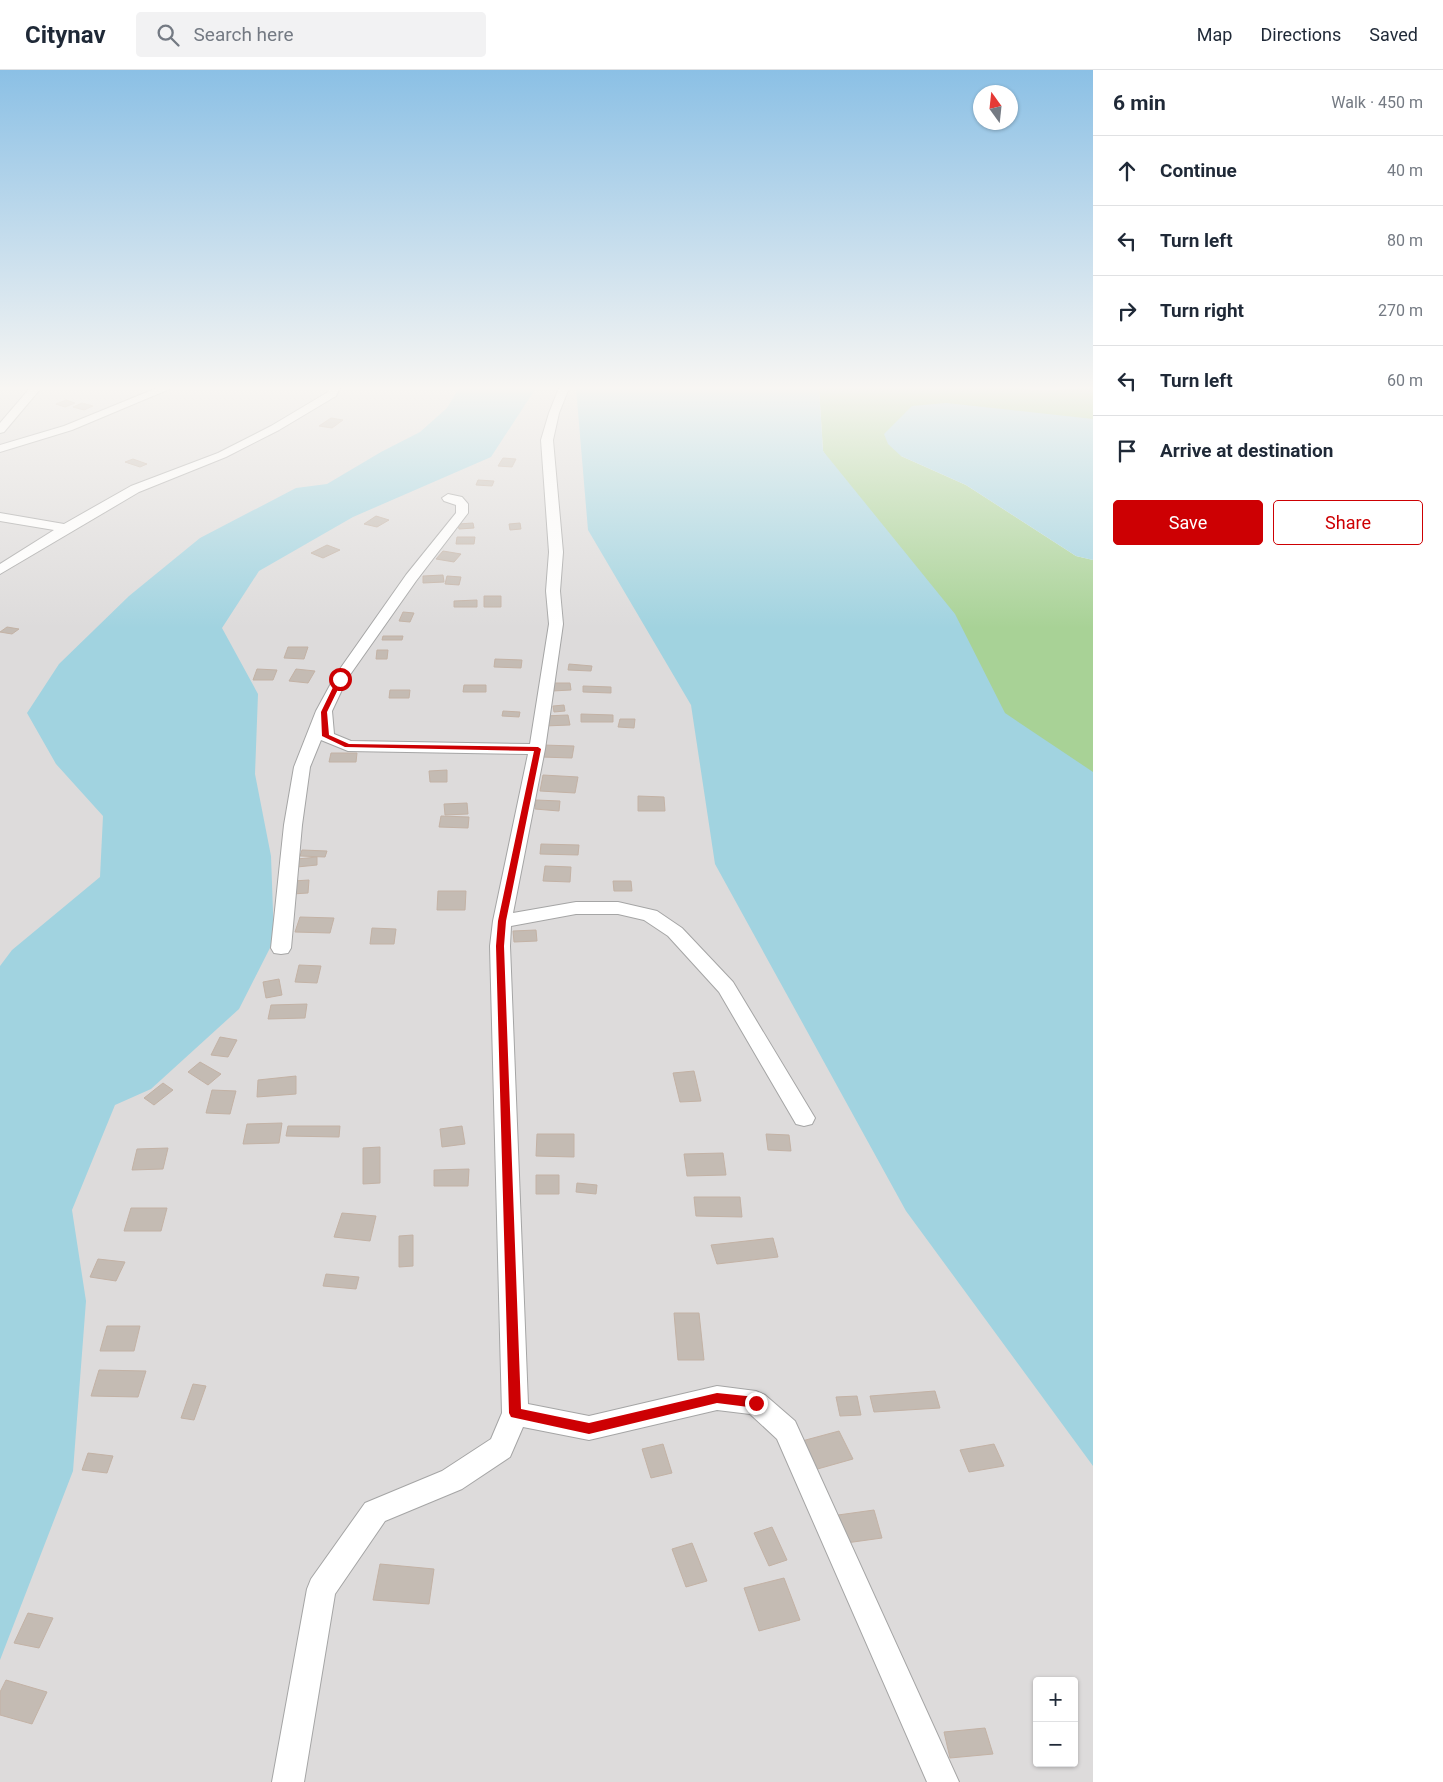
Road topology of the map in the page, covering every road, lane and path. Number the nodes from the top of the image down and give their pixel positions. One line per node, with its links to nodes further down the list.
1 (189, 468): 5 (street)
2 (549, 468): 8 (street)
3 (448, 498): 7 (street)
4 (0, 518): 5 (street)
5 (66, 528): 6 (street)
6 (0, 570)
7 (324, 712): 8 (street); 10 (street)
8 (538, 749): 9 (street)
9 (502, 921): 11 (street); 12 (street)
10 (281, 948)
11 (804, 1118)
12 (515, 1413): 13 (street); 14 (street)
13 (288, 1782)
14 (943, 1782)

